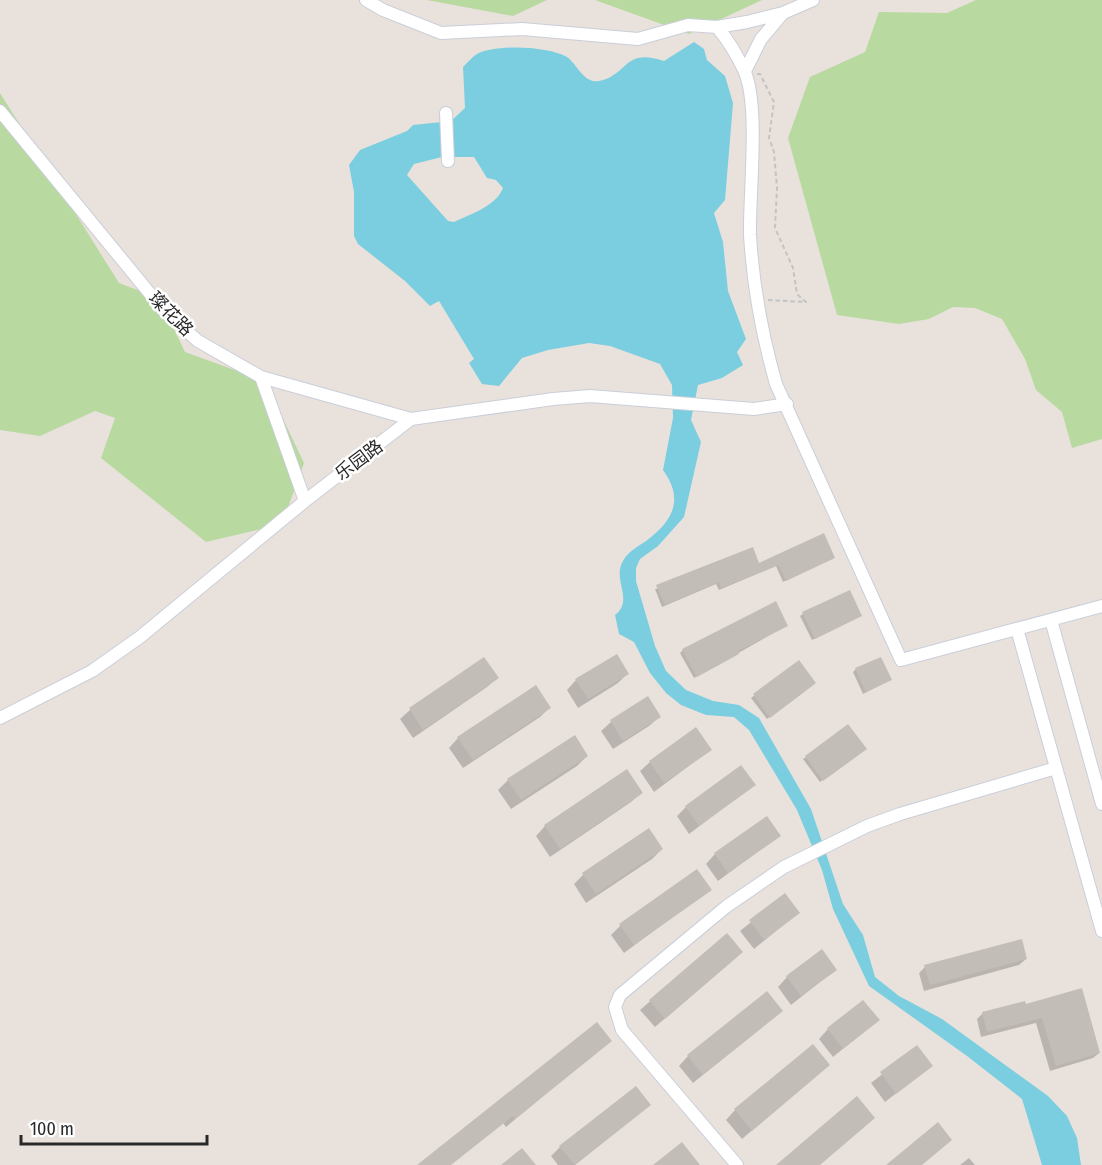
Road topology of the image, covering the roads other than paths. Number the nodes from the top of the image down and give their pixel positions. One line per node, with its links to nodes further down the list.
1 (366, 0): 4 (street)
2 (813, 0): 3 (street)
3 (783, 13): 4 (street); 5 (street)
4 (717, 27): 5 (street)
5 (745, 71): 10 (street)
6 (0, 111): 9 (street, 璨花路)
7 (446, 113): 8 (street)
8 (448, 160)
9 (261, 377): 11 (street, 璨花路); 12 (street)
10 (787, 404): 11 (street, 乐园路); 15 (street)
11 (411, 419): 12 (street, 乐园路)
12 (305, 501): 16 (street, 乐园路)
13 (1102, 606): 14 (street)
14 (1051, 620): 15 (street); 18 (street)
15 (1017, 629): 17 (street)
16 (0, 718)
17 (1056, 768): 19 (street); 20 (street)
18 (1102, 804)
19 (1102, 931)
20 (737, 1165)

